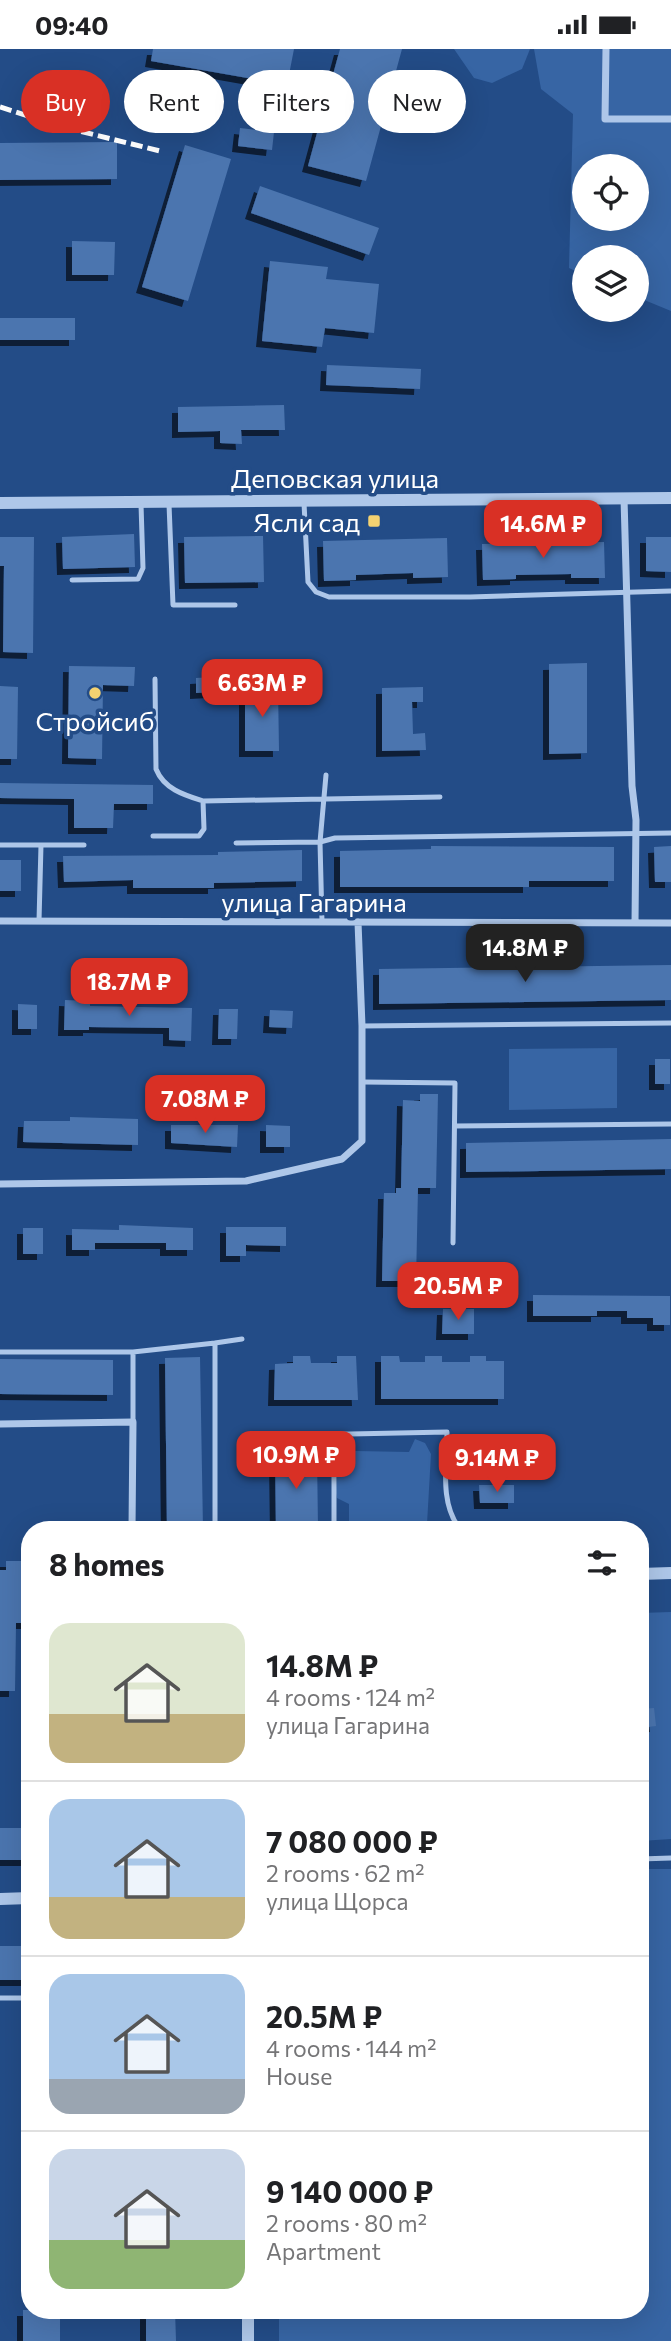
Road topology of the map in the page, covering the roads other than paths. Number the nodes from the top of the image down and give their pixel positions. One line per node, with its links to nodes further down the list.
1 (606, 49): 2 (street)
2 (671, 120)
3 (624, 498): 4 (street, Деповская улица); 6 (street, Деповская улица); 11 (street)
4 (671, 498)
5 (169, 500): 6 (street, Деповская улица); 7 (street, Деповская улица); 12 (lane)
6 (304, 500): 11 (lane)
7 (141, 501): 8 (street, Деповская улица); 9 (lane)
8 (0, 503)
9 (72, 580)
10 (671, 591): 11 (lane)
11 (626, 592): 18 (street)
12 (235, 605)
13 (155, 679): 17 (lane)
14 (326, 775): 16 (lane)
15 (440, 797): 16 (lane)
16 (324, 799): 17 (lane); 21 (lane)
17 (203, 801): 20 (lane)
18 (636, 833): 19 (lane); 21 (lane); 30 (street)
19 (671, 833)
20 (153, 836)
21 (320, 842): 22 (lane); 29 (lane)
22 (236, 843)
23 (0, 845): 24 (lane)
24 (41, 845): 25 (lane); 27 (lane)
25 (84, 845)
26 (0, 921): 27 (street, улица Гагарина)
27 (39, 921): 29 (street, улица Гагарина)
28 (358, 922): 29 (street, улица Гагарина); 30 (street, улица Гагарина); 33 (street)
29 (322, 923)
30 (635, 923): 31 (street, улица Гагарина)
31 (671, 923)
32 (671, 1023): 33 (lane)
33 (362, 1026): 34 (street)
34 (363, 1082): 36 (lane); 37 (street)
35 (671, 1123): 36 (lane)
36 (455, 1126): 38 (lane)
37 (0, 1184)
38 (453, 1243)
39 (242, 1339): 40 (lane)
40 (215, 1343): 42 (lane); 48 (lane)
41 (0, 1352): 42 (lane)
42 (133, 1352): 43 (lane)
43 (133, 1422): 44 (street); 47 (street)
44 (0, 1424)
45 (302, 1434): 46 (lane)
46 (334, 1434): 49 (lane); 50 (lane)
47 (132, 1521)
48 (215, 1521)
49 (334, 1521)
50 (453, 1521)
51 (671, 1573): 52 (street)
52 (649, 1574)
53 (671, 1858): 54 (lane)
54 (649, 1859)
55 (21, 1898): 56 (street)
56 (0, 1899)
57 (21, 1997): 58 (lane)
58 (0, 1998)
59 (248, 2319): 60 (street)
60 (248, 2341)

